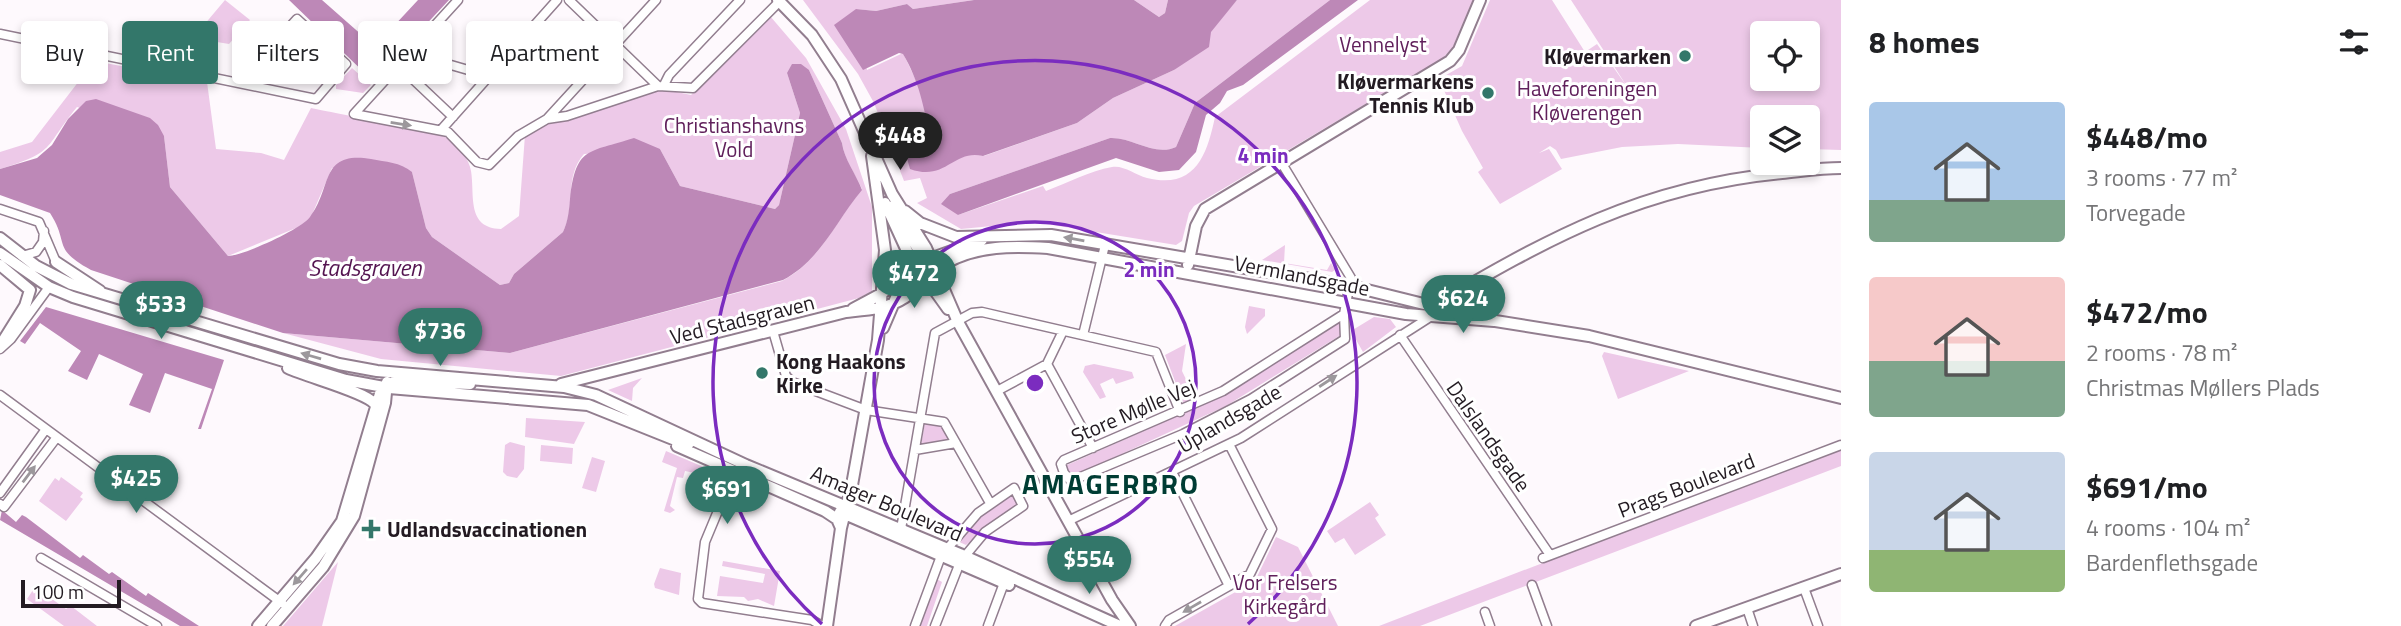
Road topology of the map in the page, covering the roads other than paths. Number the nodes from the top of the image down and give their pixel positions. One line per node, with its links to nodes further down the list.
1 (458, 0): 8 (street)
2 (557, 0): 9 (street)
3 (569, 0): 10 (street)
4 (656, 0): 12 (street)
5 (740, 0): 22 (street)
6 (1480, 0): 27 (street)
7 (779, 1): 22 (street); 26 (street)
8 (438, 21)
9 (538, 21)
10 (592, 21)
11 (0, 34): 13 (street)
12 (623, 35)
13 (17, 39): 14 (street); 16 (street)
14 (0, 40)
15 (623, 50): 22 (street)
16 (232, 80)
17 (245, 83): 17 (street)
18 (381, 84): 25 (street, one-way to 25)
19 (418, 84): 23 (street)
20 (482, 84): 23 (street)
21 (578, 84): 24 (street)
22 (661, 86): 24 (street)
23 (453, 117): 25 (street)
24 (547, 118): 25 (street)
25 (442, 130)
26 (871, 145): 31 (street); 36 (street)
27 (1281, 162): 44 (street); 50 (street)
28 (1841, 168): 29 (street, Uplandsgade)
29 (1820, 169)
30 (1820, 172): 32 (street, Uplandsgade)
31 (874, 173): 34 (street); 47 (street)
32 (1841, 173)
33 (1768, 175): 56 (street, Uplandsgade)
34 (878, 186): 47 (street); 52 (street)
35 (0, 209): 37 (street)
36 (905, 211): 38 (street, Vermlandsgade); 47 (street)
37 (44, 228): 42 (street); 45 (street)
38 (1012, 233): 40 (street, Vermlandsgade, one-way to 38); 47 (street, Vermlandsgade)
39 (0, 238): 42 (street, Amager Boulevard)
40 (1105, 245): 43 (street); 44 (street, Vermlandsgade)
41 (0, 253): 51 (street, Amager Boulevard)
42 (22, 256): 48 (street, Amager Boulevard)
43 (1103, 258): 47 (street, Vermlandsgade); 49 (street, Vermlandsgade); 61 (street)
44 (1189, 258): 49 (street); 50 (street, Vermlandsgade)
45 (56, 262): 53 (street)
46 (0, 265): 63 (street)
47 (928, 265): 52 (street); 54 (street); 58 (street)
48 (45, 272): 51 (street); 53 (street, Amager Boulevard)
49 (1186, 273): 55 (street, Vermlandsgade)
50 (1351, 286): 55 (street); 56 (street, Vermlandsgade)
51 (49, 287): 63 (street); 64 (street, Amager Boulevard)
52 (881, 294): 54 (street); 57 (street)
53 (111, 299): 66 (street, Amager Boulevard, one-way to 53)
54 (886, 305): 57 (street, Ved Stadsgraven); 77 (street)
55 (1346, 308): 56 (street, Vermlandsgade); 78 (street, Store Mølle Vej); 86 (street, Store Mølle Vej)
56 (1430, 311): 62 (street, Uplandsgade); 62 (street, Uplandsgade); 75 (street, Vermlandsgade)
57 (846, 312): 59 (street, Ved Stadsgraven)
58 (958, 322): 60 (street); 72 (street); 79 (street)
59 (773, 331): 67 (street, Ved Stadsgraven); 77 (street)
60 (1063, 331): 61 (street); 65 (street)
61 (1083, 335): 78 (street)
62 (1400, 335): 84 (street, Uplandsgade, one-way to 62); 98 (street, Dalslandsgade)
63 (0, 348)
64 (258, 354): 69 (street, Amager Boulevard); 76 (street)
65 (1047, 365): 72 (street); 86 (street)
66 (377, 371): 68 (street, Amager Boulevard); 69 (street)
67 (615, 372): 70 (street, Ved Stadsgraven); 71 (street, Ved Stadsgraven)
68 (498, 382): 69 (street); 70 (street, Amager Boulevard)
69 (386, 386): 74 (street, Amager Boulevard); 76 (street); 107 (street)
70 (554, 386): 71 (street, Amager Boulevard)
71 (580, 391): 74 (street, Ved Stadsgraven); 93 (street, Amager Boulevard)
72 (996, 391): 94 (street)
73 (0, 395): 80 (street)
74 (476, 396): 81 (street, Amager Boulevard)
75 (1841, 398)
76 (375, 404): 107 (street, one-way to 107)
77 (866, 410): 79 (street); 93 (street)
78 (1180, 412): 86 (street, Store Mølle Vej)
79 (921, 418): 83 (street); 87 (street)
80 (46, 429): 82 (street); 89 (street)
81 (657, 433): 93 (street, Amager Boulevard); 95 (street)
82 (57, 437): 92 (street, one-way to 82); 107 (street)
83 (956, 443): 87 (street); 91 (street)
84 (1229, 444): 88 (street, Uplandsgade); 104 (street)
85 (1841, 445): 98 (street, Prags Boulevard)
86 (1093, 448)
87 (915, 450): 96 (street)
88 (1172, 472): 94 (street, Uplandsgade); 104 (street)
89 (0, 493)
90 (725, 494): 113 (street)
91 (990, 503): 97 (street); 100 (street)
92 (0, 504)
93 (845, 510): 95 (street); 96 (street, Amager Boulevard); 97 (street, Amager Boulevard)
94 (1068, 521): 106 (street)
95 (841, 527): 113 (street)
96 (901, 529): 97 (street, Amager Boulevard)
97 (944, 552): 100 (street, Amager Boulevard); 114 (street)
98 (1546, 557)
99 (41, 558): 110 (street)
100 (962, 561): 102 (street, Amager Boulevard); 115 (street); 118 (street, Amager Boulevard)
101 (1841, 574): 105 (street)
102 (1004, 583): 116 (street); 117 (street, Amager Boulevard)
103 (1532, 585): 122 (street)
104 (1229, 586): 120 (street, one-way to 120)
105 (1804, 588): 108 (street); 125 (street)
106 (1112, 600): 118 (street); 119 (street)
107 (283, 604): 111 (street); 112 (street)
108 (1747, 608): 123 (street); 124 (street)
109 (1485, 612): 121 (street)
110 (157, 626)
111 (258, 626)
112 (272, 626)
113 (825, 626)
114 (915, 626)
115 (935, 626)
116 (988, 626)
117 (1106, 626)
118 (1121, 626)
119 (1130, 626)
120 (1165, 626)
121 (1490, 626)
122 (1547, 626)
123 (1696, 626)
124 (1754, 626)
125 (1818, 626)

